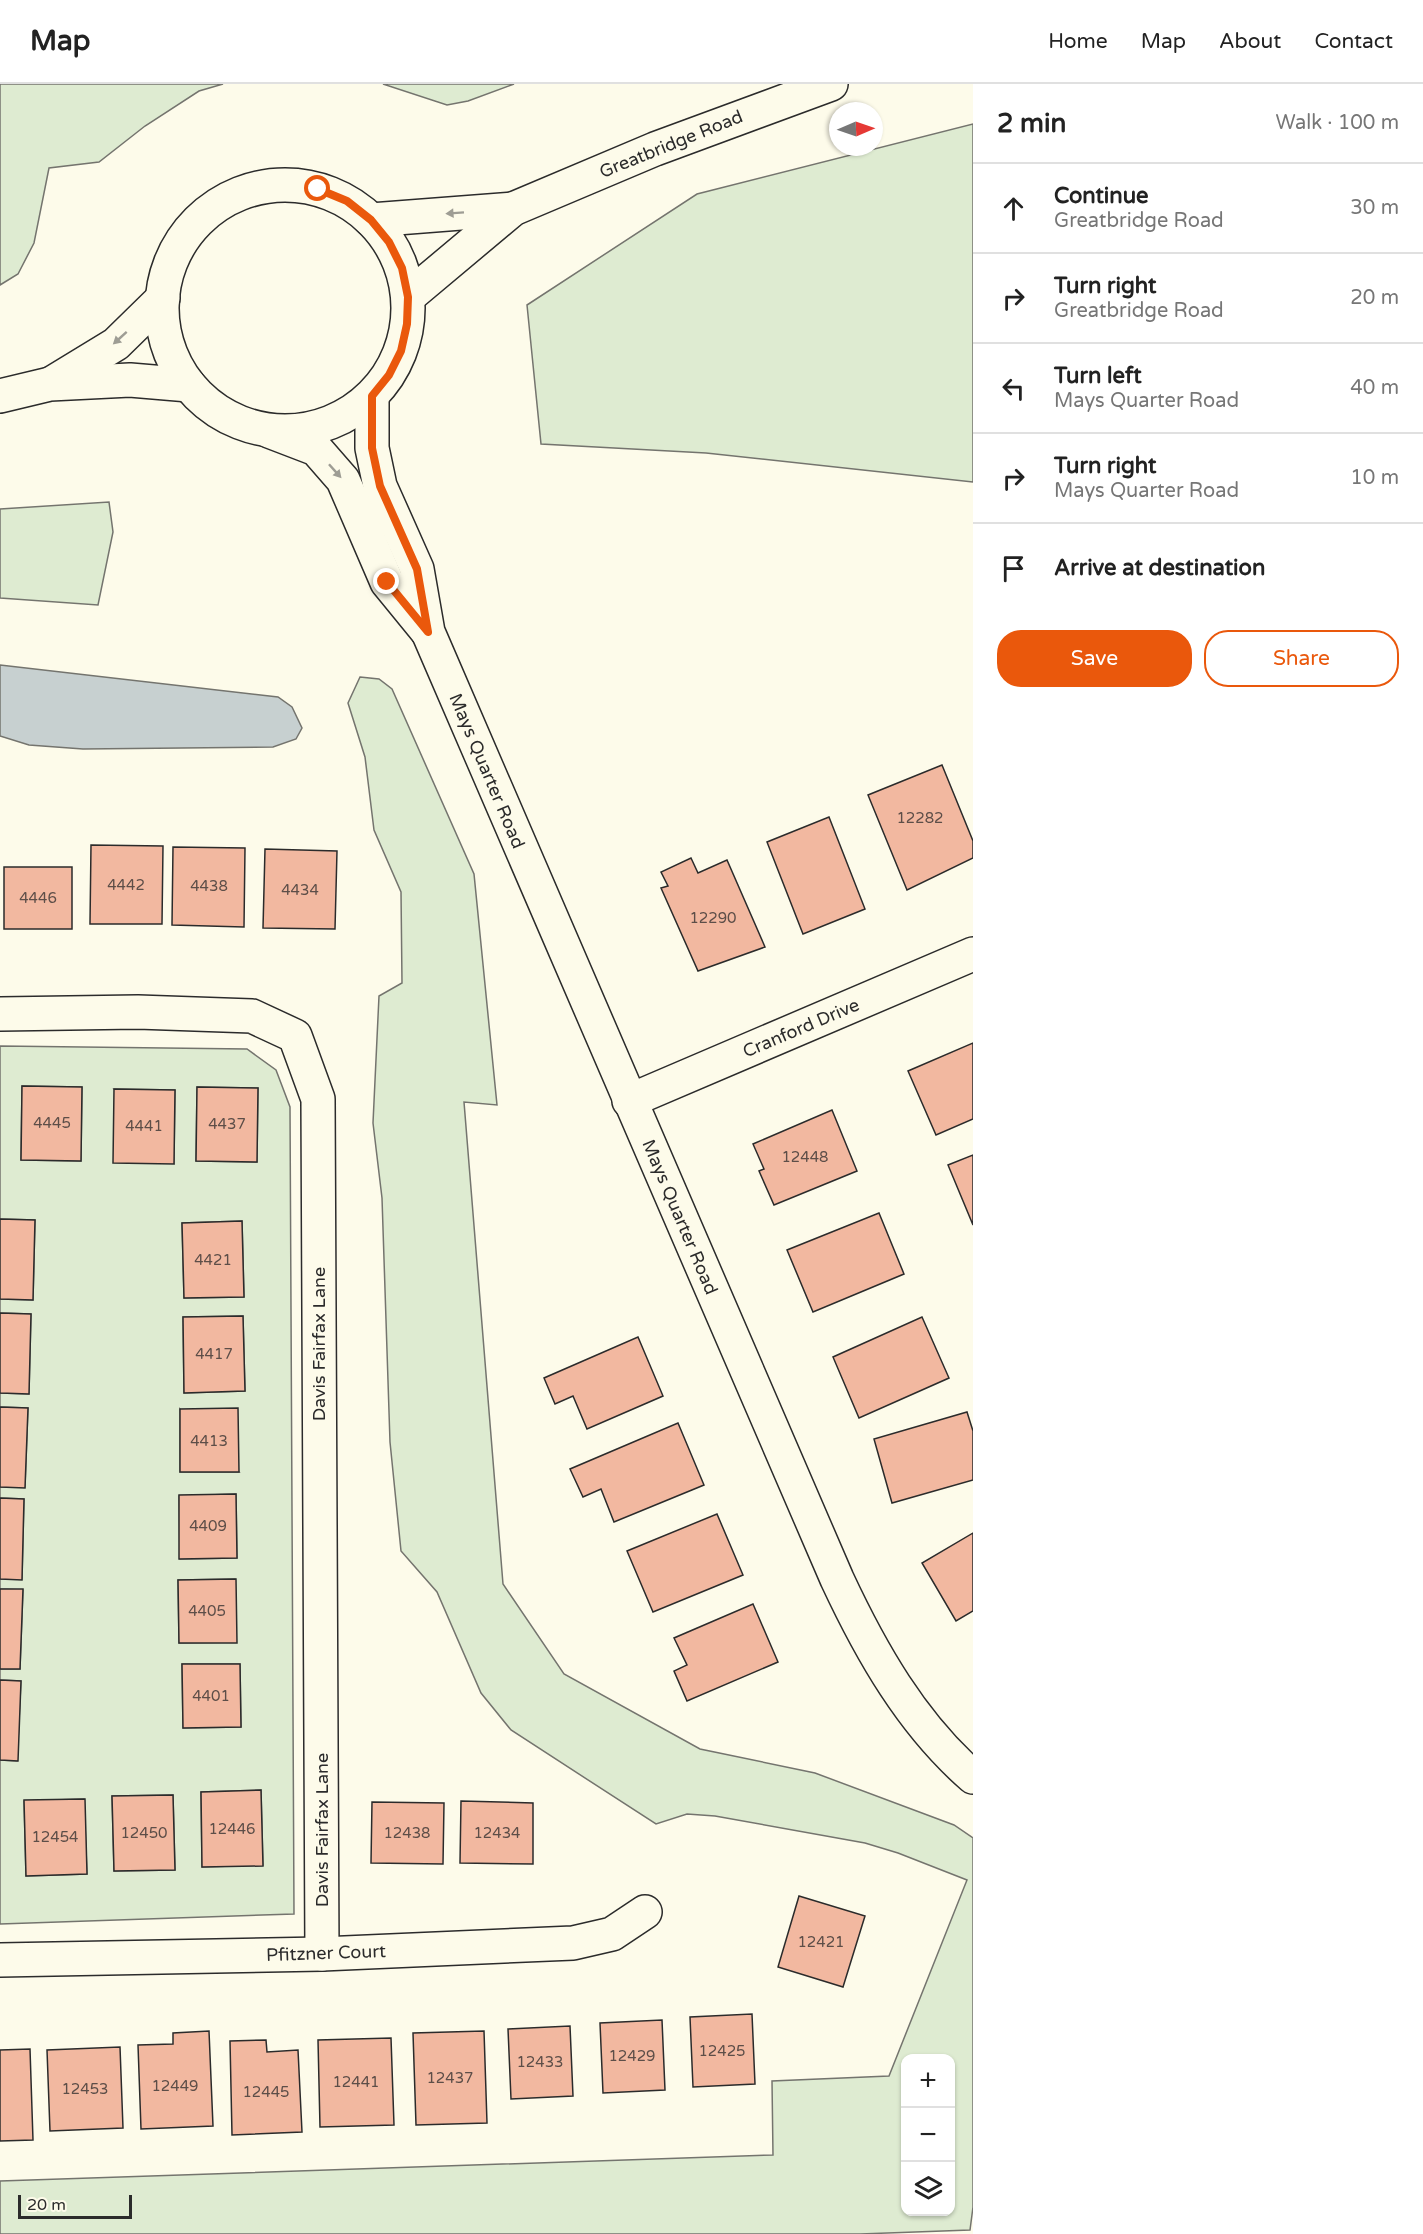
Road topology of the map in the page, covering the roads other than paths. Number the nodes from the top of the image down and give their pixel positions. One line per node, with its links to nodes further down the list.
1 (831, 84): 2 (street, Greatbridge Road)
2 (513, 209): 3 (street, Greatbridge Road, one-way to 3); 4 (street, Greatbridge Road)
3 (371, 220): 4 (street); 5 (street)
4 (408, 297): 9 (street)
5 (162, 298): 6 (street, one-way to 6); 7 (street)
6 (50, 384): 7 (street); 8 (street)
7 (189, 385): 10 (street)
8 (0, 396)
9 (372, 396): 10 (street); 11 (street, Mays Quarter Road)
10 (269, 431): 11 (street, Mays Quarter Road, one-way to 11)
11 (428, 632): 14 (street, Mays Quarter Road)
12 (973, 954): 14 (street, Cranford Drive)
13 (0, 1014): 17 (street, Davis Fairfax Lane)
14 (629, 1101): 15 (street, Mays Quarter Road)
15 (973, 1778)
16 (645, 1912): 17 (street, Pfitzner Court)
17 (322, 1954): 18 (street, Pfitzner Court)
18 (0, 1960)

